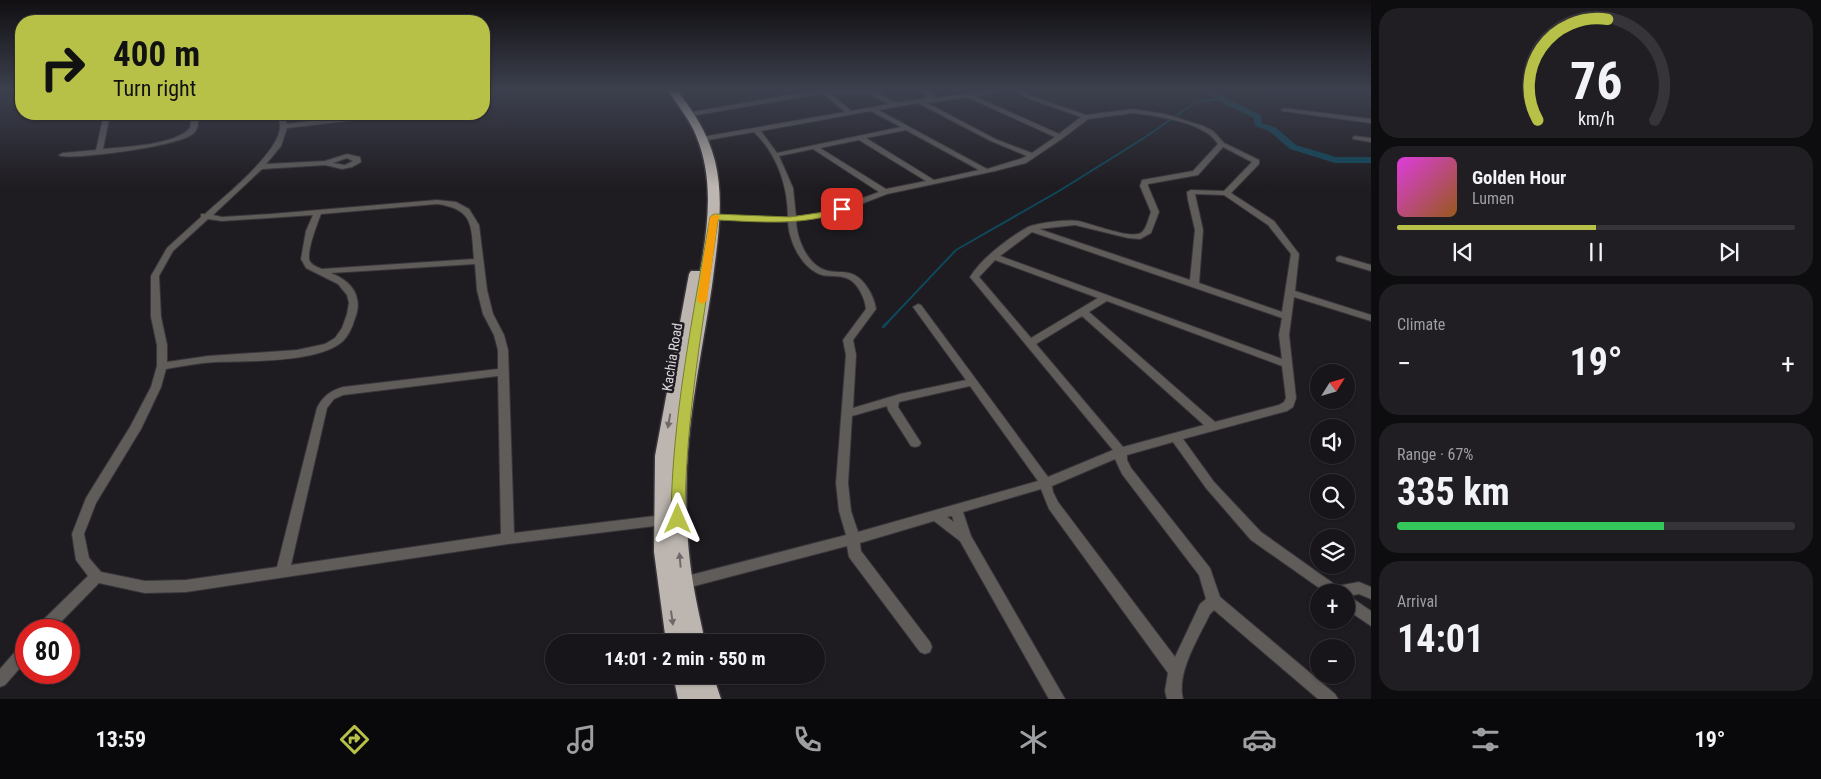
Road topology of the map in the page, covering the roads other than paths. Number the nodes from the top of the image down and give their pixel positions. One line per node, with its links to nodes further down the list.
1 (105, 122): 23 (street)
2 (195, 122): 23 (street)
3 (283, 122): 13 (street)
4 (322, 122): 13 (street)
5 (685, 122): 64 (highway, Kachia Road, one-way to 64)
6 (695, 122): 19 (highway, Kachia Road)
7 (799, 122): 15 (street)
8 (895, 122): 14 (street)
9 (957, 122): 26 (street)
10 (1026, 122): 16 (street)
11 (1080, 122): 16 (street)
12 (1186, 122): 21 (street)
13 (284, 126): 28 (street)
14 (907, 128): 17 (street); 29 (street)
15 (755, 129): 19 (street); 25 (street)
16 (1061, 137): 26 (street)
17 (862, 138): 22 (street); 30 (street)
18 (1355, 138): 20 (street)
19 (702, 139): 35 (highway, Kachia Road)
20 (1371, 140)
21 (1222, 144): 32 (street); 37 (street)
22 (814, 147): 25 (street); 31 (street)
23 (99, 150): 24 (street)
24 (63, 155)
25 (776, 155): 36 (street)
26 (1033, 156): 29 (street)
27 (326, 163): 28 (street)
28 (260, 167): 34 (street)
29 (986, 171): 30 (street)
30 (931, 181): 31 (street)
31 (885, 192): 36 (street)
32 (1226, 193): 43 (street); 44 (street)
33 (318, 212): 34 (street); 40 (street); 42 (street)
34 (204, 216): 52 (street)
35 (714, 217): 36 (street); 70 (highway, Kachia Road, one-way to 35)
36 (790, 220): 56 (street)
37 (1031, 228): 38 (street); 43 (street)
38 (993, 256): 45 (street); 50 (street)
39 (1340, 260): 41 (street)
40 (478, 261): 42 (street); 53 (street)
41 (1371, 268)
42 (323, 271): 52 (street)
43 (1194, 284): 48 (street)
44 (1291, 293): 48 (street); 49 (street)
45 (1105, 298): 47 (street); 51 (street)
46 (918, 307): 54 (street)
47 (1083, 312): 50 (street); 57 (street)
48 (1286, 316): 51 (street)
49 (1371, 318)
50 (1031, 343): 60 (street)
51 (1286, 364): 57 (street)
52 (162, 366): 69 (street)
53 (503, 372): 66 (street); 68 (street)
54 (973, 382): 55 (street); 61 (street)
55 (894, 402): 56 (street); 59 (street)
56 (848, 413): 67 (street)
57 (1213, 427): 58 (street)
58 (1176, 437): 60 (street); 71 (street)
59 (915, 442)
60 (1122, 452): 61 (street); 74 (street)
61 (1046, 483): 62 (street); 82 (street)
62 (956, 509): 63 (street); 65 (street)
63 (935, 515): 65 (street); 67 (street)
64 (663, 520): 66 (street); 78 (highway, Kachia Road, one-way to 78)
65 (965, 537): 88 (street)
66 (508, 539): 68 (street)
67 (854, 539): 70 (street); 80 (street)
68 (282, 573): 69 (street)
69 (97, 577): 76 (street)
70 (683, 583): 79 (highway, Kachia Road)
71 (1325, 584)
72 (1355, 589): 73 (street)
73 (1371, 593)
74 (1214, 602): 82 (street); 90 (street)
75 (1355, 607): 77 (street)
76 (54, 619)
77 (1371, 619)
78 (676, 634)
79 (693, 634)
80 (925, 647)
81 (15, 663): 83 (street)
82 (1176, 671): 89 (street)
83 (0, 680)
84 (686, 684): 86 (highway)
85 (705, 684): 87 (highway)
86 (690, 699)
87 (709, 699)
88 (1057, 699)
89 (1175, 699)
90 (1330, 699)

